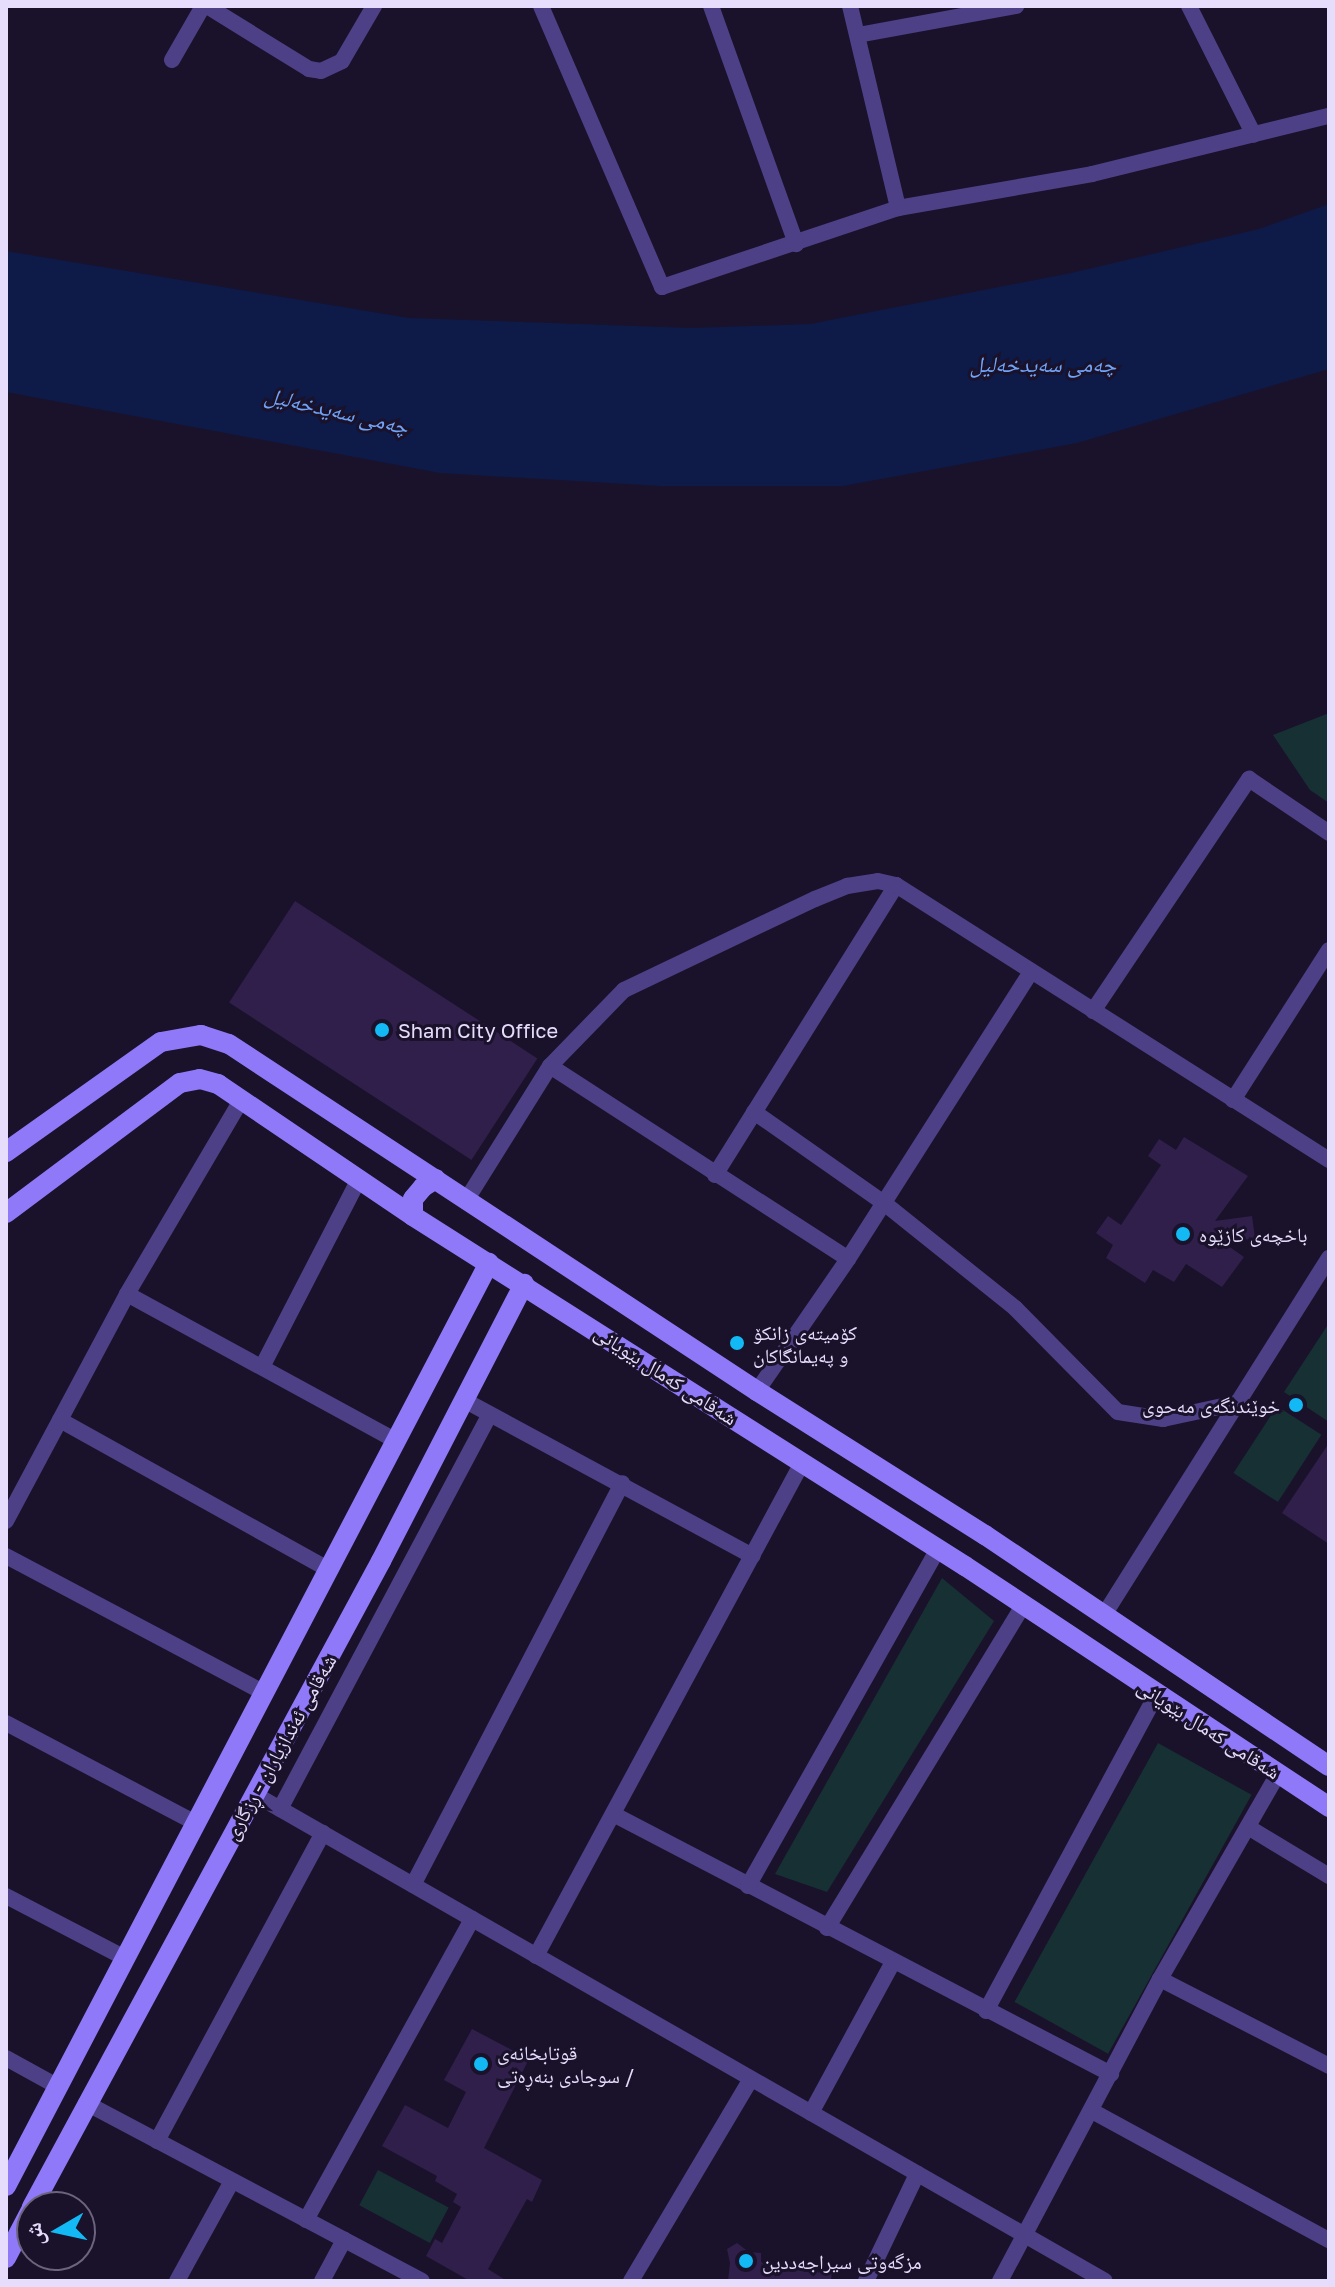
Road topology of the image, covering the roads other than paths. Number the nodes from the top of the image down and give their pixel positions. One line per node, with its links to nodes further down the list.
1 (205, 6): 2 (street); 9 (street)
2 (374, 6)
3 (541, 6): 13 (street)
4 (711, 6): 13 (street)
5 (850, 6): 8 (street)
6 (1016, 6): 8 (street)
7 (1189, 6): 11 (street)
8 (858, 35): 12 (street)
9 (172, 60)
10 (1329, 116): 11 (street)
11 (1254, 135): 12 (street)
12 (898, 208): 13 (street)
13 (796, 244)
14 (1329, 833): 18 (street)
15 (896, 885): 17 (street); 19 (street); 22 (street)
16 (1329, 950): 21 (street)
17 (1031, 972): 18 (street); 29 (street)
18 (1093, 1011): 21 (street)
19 (550, 1066): 25 (street); 28 (street)
20 (242, 1099): 26 (main road, شەقامی کەمال بێویانی); 30 (main road, شەقامی کەمال بێویانی); 36 (street)
21 (1233, 1100): 24 (street)
22 (754, 1112): 25 (street); 29 (street)
23 (6, 1152): 27 (main road, شەقامی کەمال بێویانی)
24 (1329, 1160)
25 (715, 1175): 33 (street)
26 (359, 1179): 31 (main road, شەقامی کەمال بێویانی); 37 (street)
27 (436, 1179): 28 (main road, شەقامی کەمال بێویانی); 31 (main road)
28 (467, 1199): 38 (main road, شەقامی کەمال بێویانی)
29 (884, 1203): 33 (street); 40 (street)
30 (6, 1213)
31 (413, 1216): 34 (main road, شەقامی کەمال بێویانی)
32 (1329, 1258): 40 (street)
33 (848, 1259): 38 (street)
34 (489, 1263): 35 (main road, شەقامی کەمال بێویانی); 43 (main road, شەقامی ئەندازیاران - ڕزگاری)
35 (524, 1284): 39 (main road, شەقامی ئەندازیاران - ڕزگاری); 44 (main road, شەقامی کەمال بێویانی)
36 (127, 1294): 37 (street); 42 (street)
37 (262, 1367): 43 (street)
38 (757, 1391): 47 (main road, شەقامی کەمال بێویانی)
39 (464, 1400): 41 (street); 60 (main road, شەقامی ئەندازیاران - ڕزگاری)
40 (1237, 1403): 54 (street)
41 (490, 1414): 45 (street); 62 (street)
42 (60, 1420): 46 (street); 52 (street)
43 (397, 1441): 52 (main road, شەقامی ئەندازیاران - ڕزگاری)
44 (802, 1463): 48 (main road, شەقامی کەمال بێویانی); 50 (street)
45 (622, 1483): 50 (street); 69 (street)
46 (6, 1521)
47 (985, 1535): 51 (main road); 54 (main road, شەقامی کەمال بێویانی)
48 (938, 1549): 51 (main road, شەقامی کەمال بێویانی); 70 (street)
49 (6, 1556): 55 (street)
50 (752, 1556): 63 (street)
51 (965, 1566): 53 (main road, شەقامی کەمال بێویانی)
52 (330, 1570): 55 (main road, شەقامی ئەندازیاران - ڕزگاری)
53 (1023, 1606): 56 (main road, شەقامی کەمال بێویانی); 74 (street)
54 (1104, 1615): 58 (main road, شەقامی کەمال بێویانی)
55 (265, 1693): 64 (main road, شەقامی ئەندازیاران - ڕزگاری)
56 (1157, 1694): 59 (main road, شەقامی کەمال بێویانی); 79 (street)
57 (6, 1723): 64 (street)
58 (1329, 1766)
59 (1278, 1774): 61 (main road, شەقامی کەمال بێویانی); 65 (street)
60 (254, 1794): 62 (street); 72 (main road, شەقامی ئەندازیاران - ڕزگاری)
61 (1329, 1807)
62 (280, 1809): 66 (street)
63 (613, 1814): 70 (street); 75 (street)
64 (196, 1823): 68 (main road, شەقامی ئەندازیاران - ڕزگاری)
65 (1248, 1827): 67 (street); 78 (street)
66 (323, 1833): 69 (street); 88 (street)
67 (1329, 1876)
68 (164, 1883): 72 (main road); 76 (main road, شەقامی ئەندازیاران - ڕزگاری)
69 (413, 1885): 73 (street)
70 (748, 1886): 74 (street)
71 (6, 1896): 76 (street)
72 (197, 1899): 85 (main road, شەقامی ئەندازیاران - ڕزگاری)
73 (472, 1919): 75 (street); 93 (street)
74 (827, 1928): 77 (street)
75 (536, 1956): 83 (street)
76 (125, 1958): 84 (main road, شەقامی ئەندازیاران - ڕزگاری)
77 (893, 1962): 79 (street); 87 (street)
78 (1160, 1979): 81 (street); 82 (street)
79 (986, 2011): 82 (street)
80 (6, 2058): 84 (street)
81 (1329, 2066)
82 (1111, 2074): 86 (street)
83 (751, 2079): 87 (street); 102 (street)
84 (57, 2086): 91 (main road, شەقامی ئەندازیاران - ڕزگاری)
85 (86, 2103): 88 (street); 92 (main road, شەقامی ئەندازیاران - ڕزگاری)
86 (1092, 2111): 94 (street); 97 (street)
87 (811, 2113): 89 (street)
88 (157, 2141): 90 (street)
89 (917, 2174): 94 (street); 103 (street)
90 (232, 2181): 93 (street); 99 (street)
91 (6, 2186)
92 (40, 2191)
93 (306, 2220): 96 (street)
94 (1025, 2235): 104 (street); 105 (street)
95 (16, 2238): 98 (main road, شەقامی ئەندازیاران - ڕزگاری)
96 (344, 2240): 100 (street); 101 (street)
97 (1329, 2240)
98 (6, 2258)
99 (177, 2281)
100 (322, 2281)
101 (422, 2281)
102 (631, 2281)
103 (866, 2281)
104 (1000, 2281)
105 (1105, 2281)

